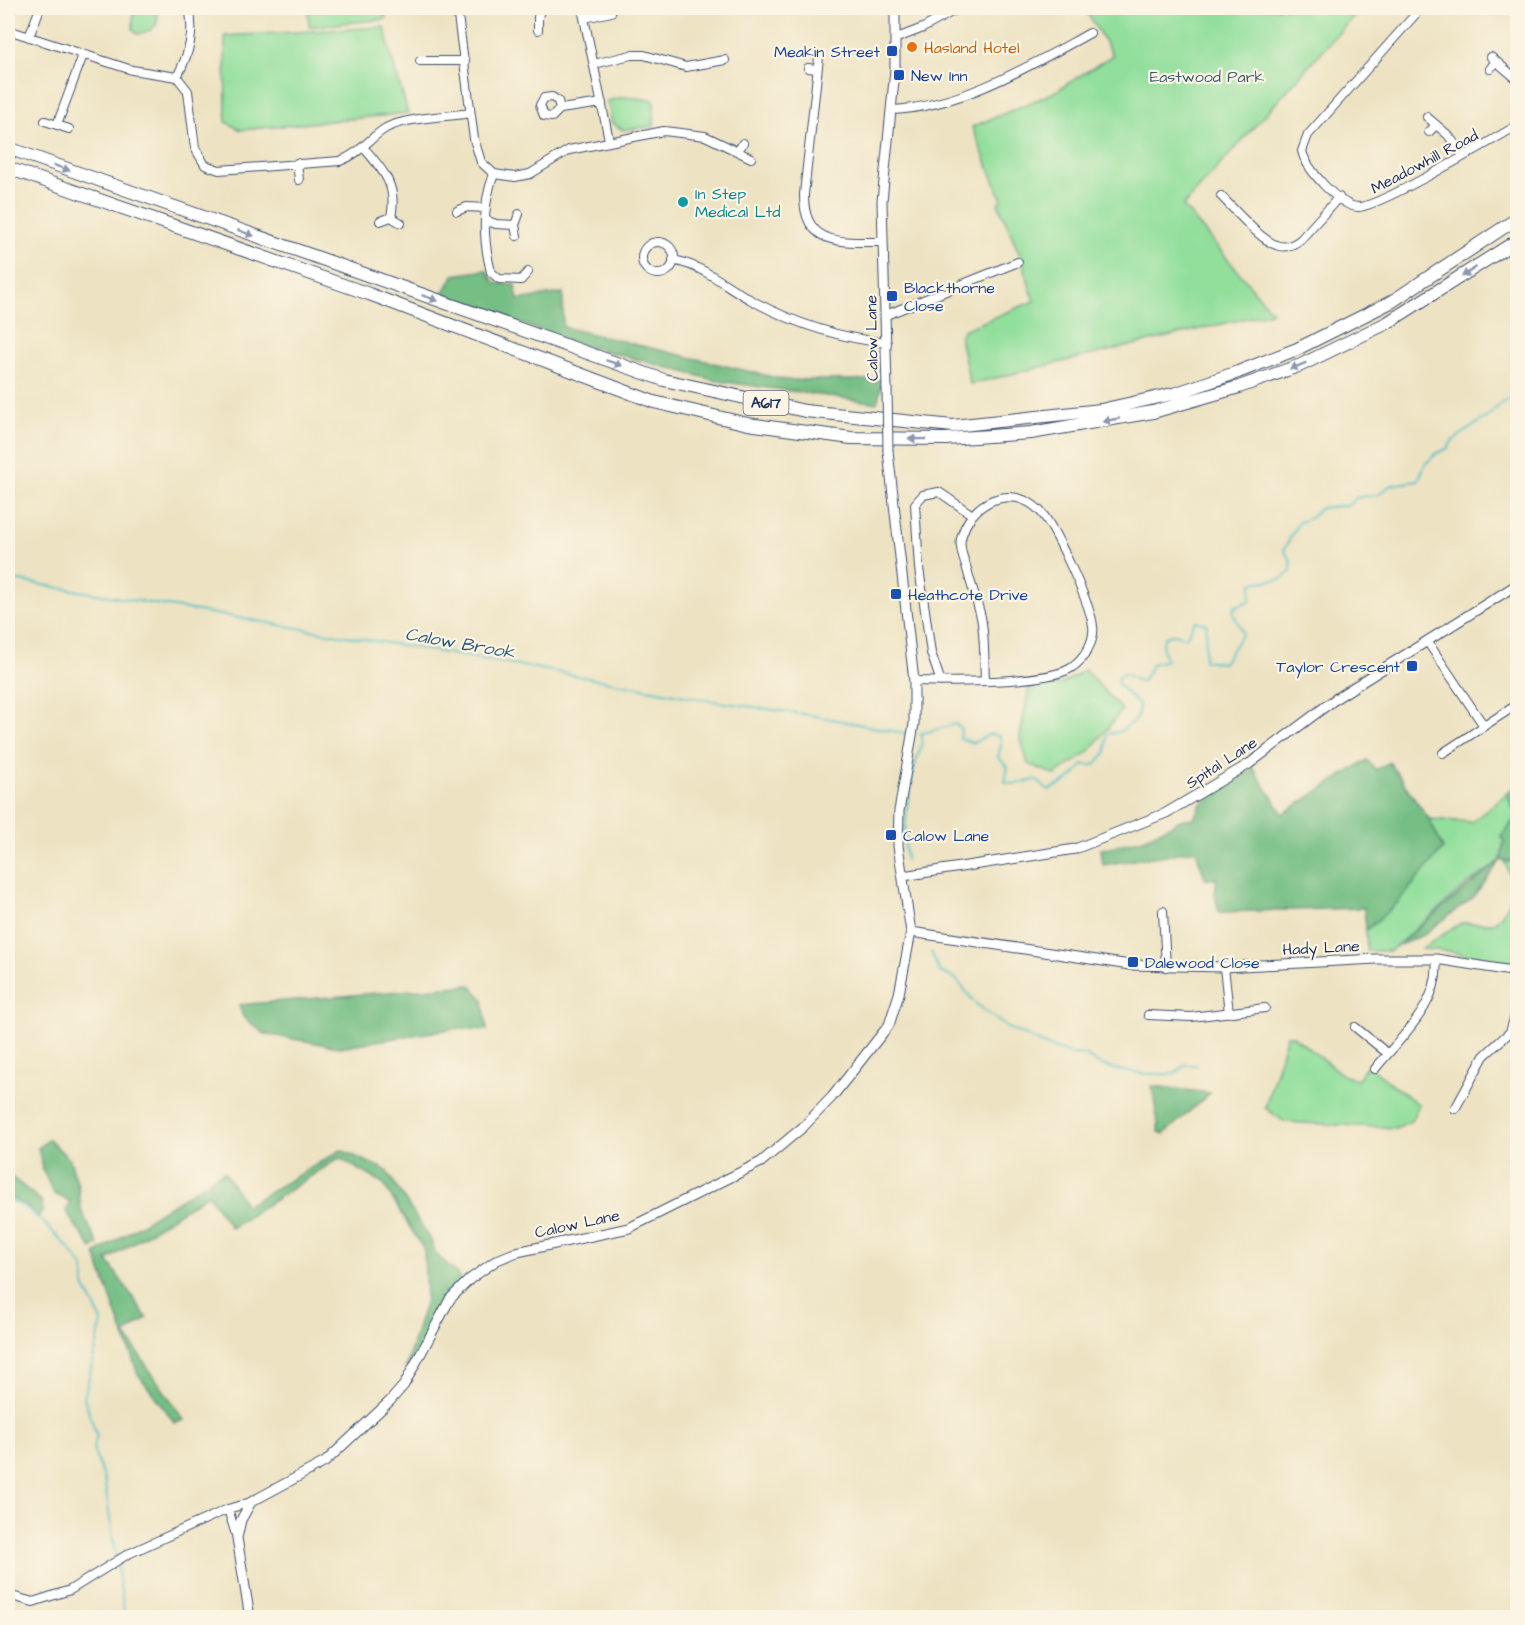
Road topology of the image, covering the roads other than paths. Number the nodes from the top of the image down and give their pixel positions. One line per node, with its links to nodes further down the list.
1 (40, 8): 14 (street)
2 (189, 8): 25 (street)
3 (457, 8): 20 (street)
4 (541, 8): 12 (street)
5 (582, 8): 10 (street)
6 (895, 8): 15 (street, Calow Lane)
7 (959, 8): 15 (street)
8 (1421, 8): 50 (street, Meadowhill Road)
9 (611, 12): 10 (street)
10 (585, 18): 21 (street)
11 (8, 30): 14 (street)
12 (538, 30)
13 (1090, 33): 29 (street)
14 (29, 38): 16 (street)
15 (897, 38): 29 (street, Calow Lane)
16 (83, 55): 25 (street); 33 (street)
17 (819, 57): 23 (street)
18 (725, 60): 21 (street)
19 (420, 61): 20 (street)
20 (465, 61): 30 (street)
21 (594, 63): 27 (street)
22 (808, 68): 23 (street)
23 (818, 69): 64 (street)
24 (1490, 69): 26 (street)
25 (177, 77): 45 (street)
26 (1518, 80)
27 (602, 103): 28 (street); 38 (street)
28 (560, 109)
29 (892, 110): 64 (street, Calow Lane)
30 (470, 114): 41 (street); 47 (street)
31 (1427, 117): 34 (street)
32 (45, 122): 33 (street)
33 (57, 125): 36 (street)
34 (1436, 125): 37 (street); 43 (street)
35 (1518, 125): 43 (street, Meadowhill Road)
36 (69, 129)
37 (1429, 132)
38 (609, 140): 42 (street); 47 (street)
39 (744, 143): 42 (street)
40 (8, 148): 57 (highway, A617, one-way to 57)
41 (364, 148): 45 (street); 56 (street)
42 (738, 152): 44 (street)
43 (1463, 155): 50 (street, Meadowhill Road)
44 (751, 159)
45 (297, 163): 48 (street)
46 (8, 168): 63 (highway, A617, one-way to 46)
47 (494, 174): 53 (street)
48 (299, 180)
49 (1221, 196): 52 (street)
50 (1339, 197): 52 (street)
51 (1238, 200): 52 (street)
52 (1232, 207)
53 (485, 208): 54 (street); 58 (street)
54 (457, 211)
55 (519, 214): 61 (street)
56 (391, 217): 59 (street); 60 (street)
57 (1518, 218)
58 (486, 220): 61 (street); 67 (street)
59 (380, 221)
60 (401, 223)
61 (515, 225): 62 (street)
62 (517, 236)
63 (1518, 240)
64 (883, 242): 68 (street, Calow Lane)
65 (673, 260): 65 (street); 69 (street)
66 (1018, 262): 68 (street)
67 (528, 272)
68 (886, 315): 69 (street, Calow Lane)
69 (886, 343): 73 (street, Calow Lane, bridge)
70 (971, 514): 74 (street); 74 (street); 75 (street)
71 (1518, 584): 72 (street, Spital Lane)
72 (1427, 641): 77 (street); 79 (street, Spital Lane)
73 (914, 681): 75 (street); 79 (street, Calow Lane)
74 (985, 681): 75 (street)
75 (941, 682)
76 (1518, 704): 77 (street)
77 (1484, 726): 78 (street)
78 (1443, 753)
79 (903, 876): 81 (street, Calow Lane)
80 (1163, 911): 83 (street)
81 (911, 932): 83 (street, Hady Lane); 94 (street, Calow Lane)
82 (1436, 959): 84 (street, Hady Lane); 85 (street, Hady Lane); 91 (street)
83 (1166, 967): 84 (street, Hady Lane)
84 (1224, 967): 88 (street)
85 (1518, 972)
86 (1518, 1007): 93 (street)
87 (1265, 1008): 88 (street)
88 (1229, 1013): 89 (street)
89 (1149, 1015)
90 (1354, 1027): 91 (street)
91 (1387, 1053): 92 (street)
92 (1375, 1069)
93 (1455, 1109)
94 (251, 1502): 95 (street); 96 (street)
95 (228, 1509): 96 (street); 97 (street)
96 (237, 1538): 98 (street)
97 (8, 1595)
98 (250, 1617)

